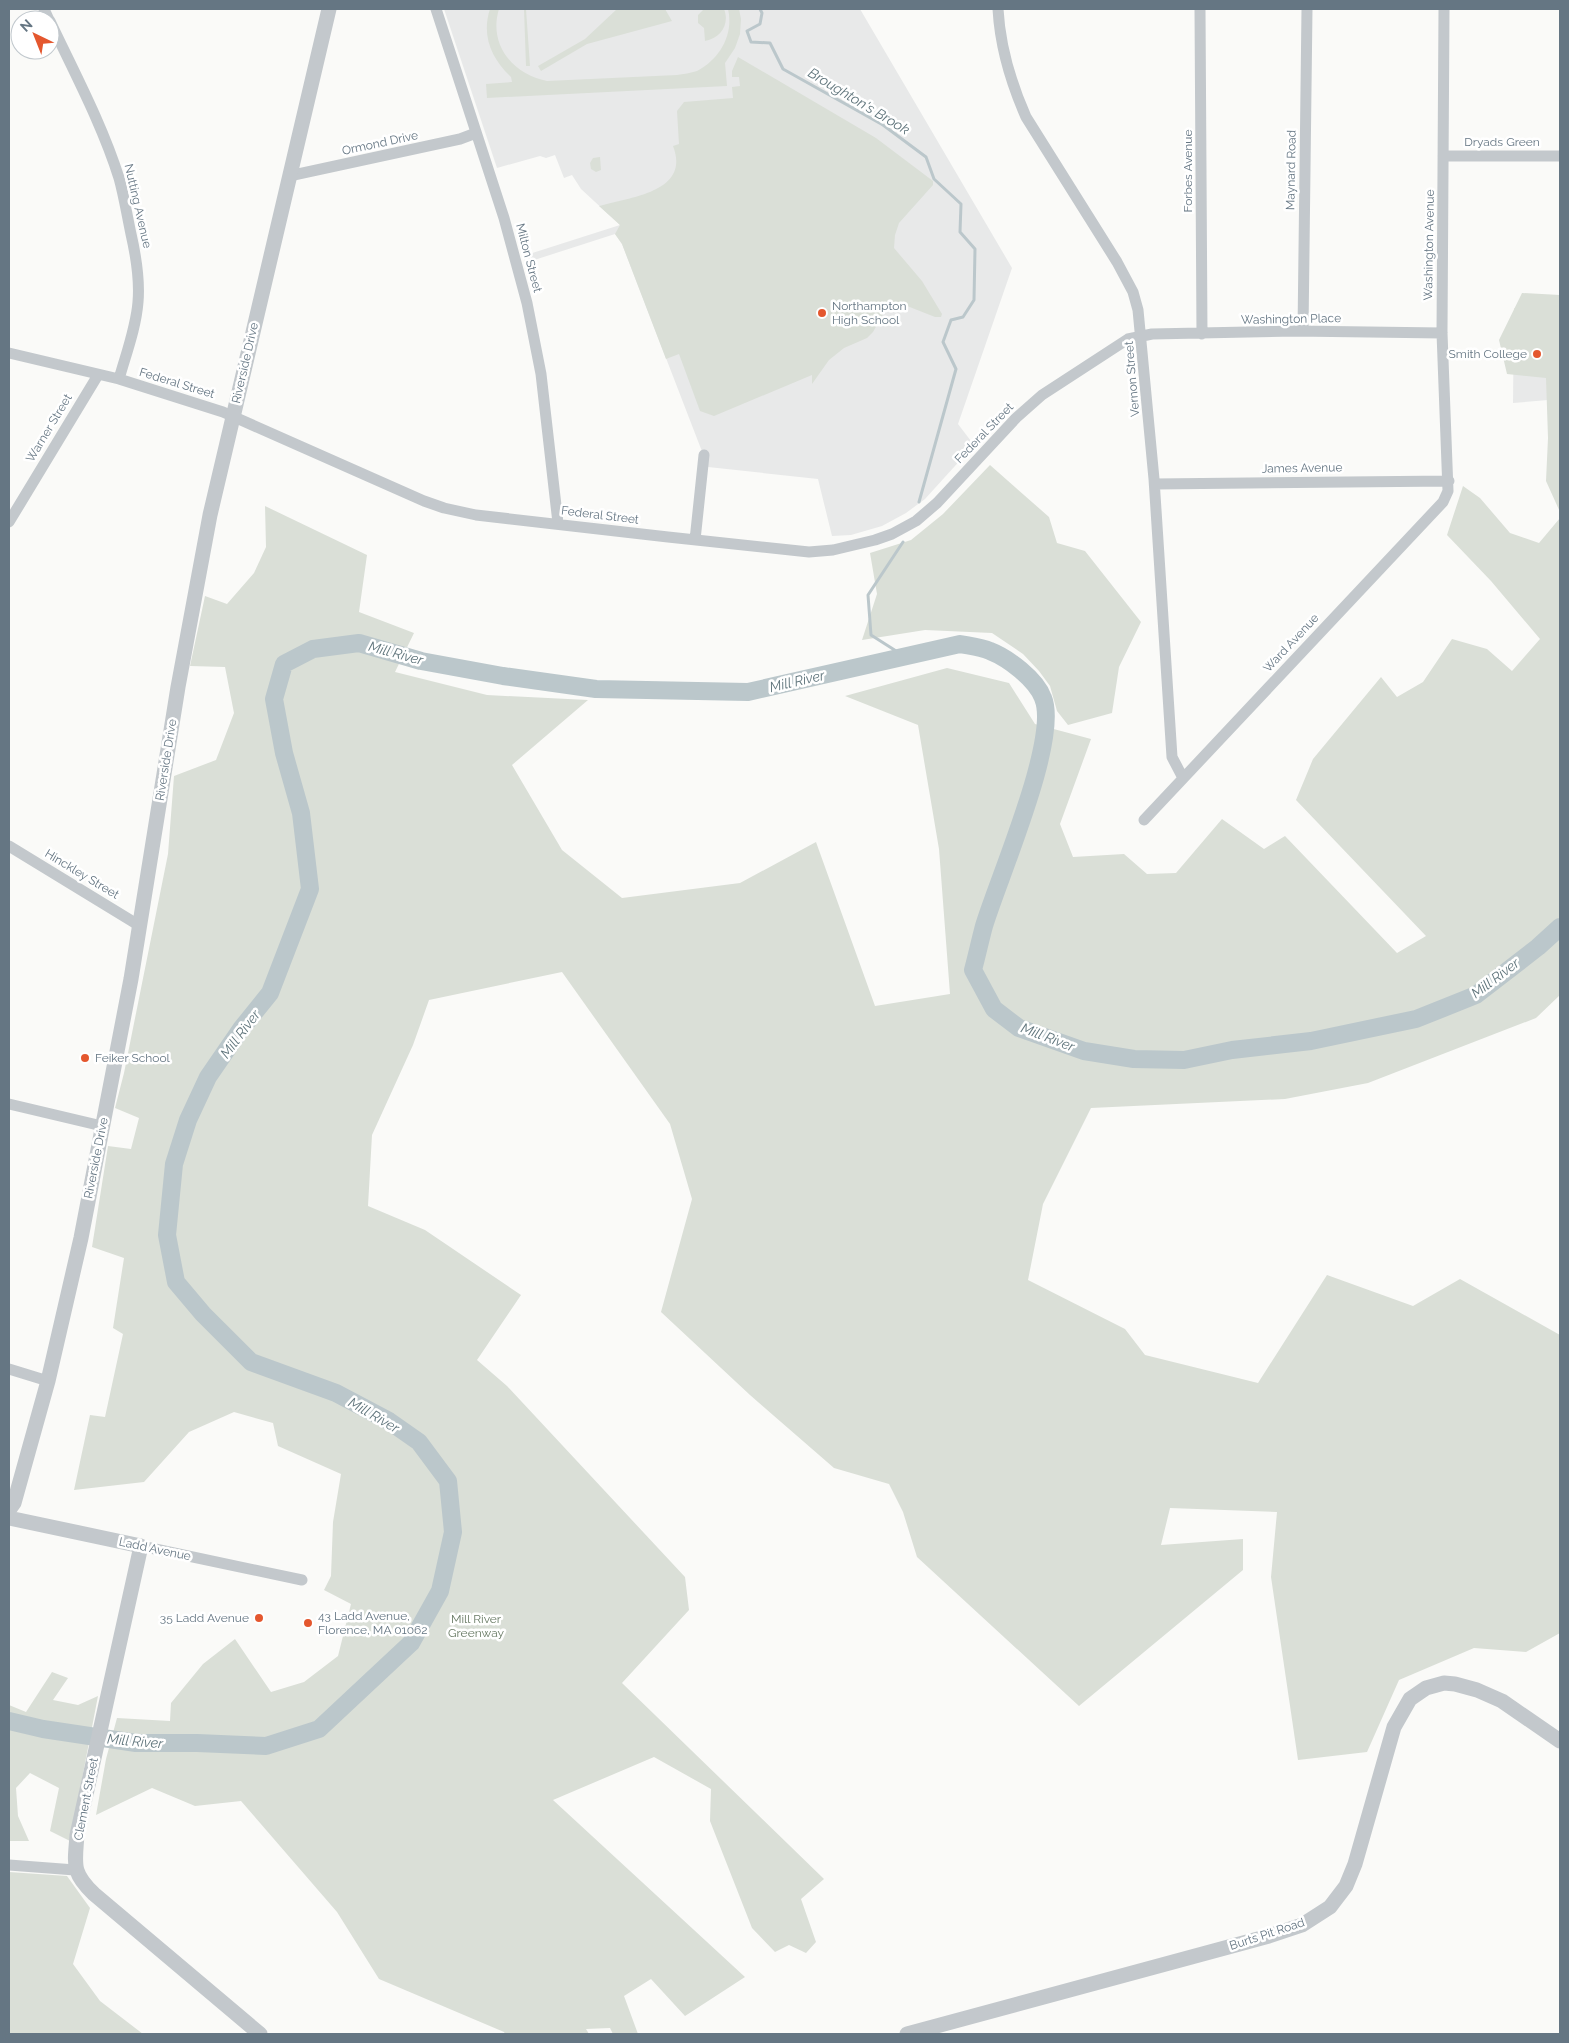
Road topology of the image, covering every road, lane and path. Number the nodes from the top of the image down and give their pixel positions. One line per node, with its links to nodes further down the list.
1 (329, 9): 11 (street, Riverside Drive)
2 (436, 9): 8 (street, Milton Street)
3 (998, 9): 15 (street, Vernon Street)
4 (1200, 9): 14 (street, Forbes Avenue)
5 (1307, 9): 12 (street, Maynard Road)
6 (1444, 9): 9 (street, Washington Avenue)
7 (60, 43): 18 (street, Nutting Avenue)
8 (476, 133): 11 (street, Ormond Drive); 24 (street, Milton Street)
9 (1443, 156): 10 (street, Dryads Green); 13 (street, Washington Avenue)
10 (1560, 156)
11 (289, 176): 19 (street, Riverside Drive)
12 (1303, 331): 13 (street, Washington Place); 14 (street, Washington Place)
13 (1442, 333): 21 (street, Washington Avenue)
14 (1202, 334): 15 (street, Washington Place)
15 (1142, 336): 22 (street, Vernon Street); 25 (street, Federal Street)
16 (9, 354): 17 (street, Federal Street)
17 (98, 375): 18 (street, Federal Street); 23 (street, Warner Street)
18 (118, 379): 19 (street, Federal Street)
19 (232, 416): 24 (street, Federal Street); 29 (street, Riverside Drive)
20 (704, 455): 25 (street)
21 (1449, 481): 22 (street, James Avenue); 26 (street, Ward Avenue)
22 (1154, 484): 26 (street, Vernon Street)
23 (9, 522)
24 (558, 523): 25 (street, Federal Street)
25 (695, 540)
26 (1183, 778): 27 (street, Ward Avenue)
27 (1144, 820)
28 (9, 846): 29 (street, Hinckley Street)
29 (140, 926): 31 (street, Riverside Drive)
30 (9, 1104): 31 (street)
31 (102, 1126): 33 (street, Riverside Drive)
32 (9, 1369): 33 (street)
33 (48, 1381): 34 (street, Riverside Drive)
34 (9, 1510)
35 (9, 1518): 36 (street, Ladd Avenue)
36 (141, 1546): 37 (street, Ladd Avenue); 40 (street, Clement Street)
37 (302, 1580)
38 (1560, 1741): 42 (street, Burts Pit Road)
39 (9, 1866): 40 (street)
40 (75, 1870): 41 (street)
41 (260, 2034)
42 (907, 2034)

